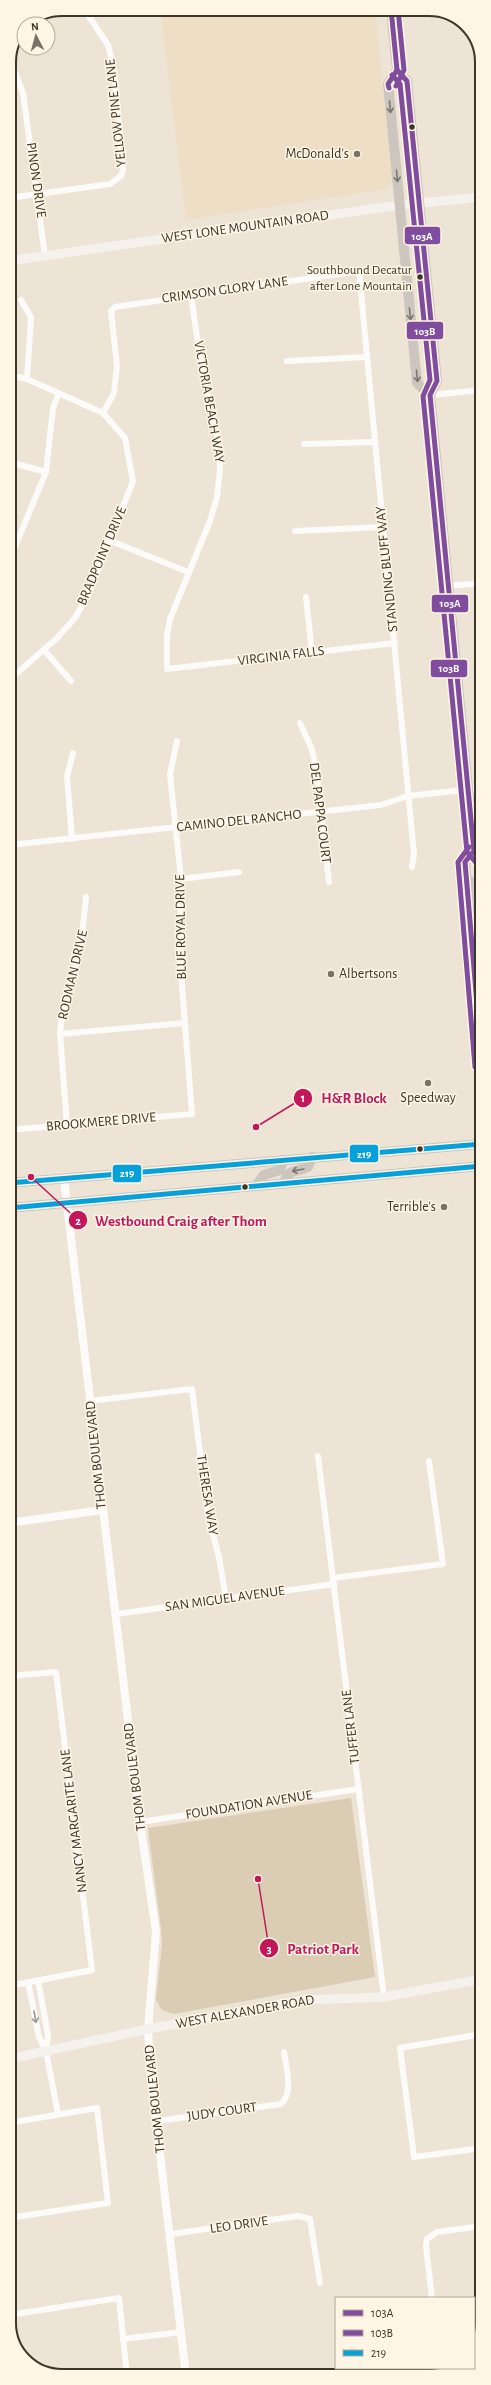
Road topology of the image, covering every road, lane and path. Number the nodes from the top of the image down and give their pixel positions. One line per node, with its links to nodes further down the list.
1 (89, 16): 5 (street, YELLOW PINE LANE)
2 (392, 16): 3 (main road)
3 (397, 70): 8 (main road); 9 (main road, one-way to 9)
4 (16, 75): 5 (street, PINON DRIVE)
5 (38, 194): 6 (street); 10 (street, PINON DRIVE)
6 (16, 197)
7 (475, 198): 8 (main road, WEST LONE MOUNTAIN ROAD)
8 (420, 204): 9 (main road, WEST LONE MOUNTAIN ROAD); 21 (main road)
9 (400, 205): 10 (main road, WEST LONE MOUNTAIN ROAD); 21 (main road, one-way to 21)
10 (46, 256): 11 (main road, WEST LONE MOUNTAIN ROAD)
11 (16, 261)
12 (359, 271): 13 (street, CRIMSON GLORY LANE); 15 (street, STANDING BLUFF WAY)
13 (191, 295): 22 (street, CRIMSON GLORY LANE); 31 (street, VICTORIA BEACH WAY)
14 (21, 300): 18 (street)
15 (367, 357): 16 (street); 23 (street, STANDING BLUFF WAY)
16 (287, 361)
17 (16, 377): 18 (street, BRADPOINT DRIVE)
18 (27, 379): 20 (street, BRADPOINT DRIVE)
19 (475, 391): 21 (street)
20 (59, 393): 22 (street, BRADPOINT DRIVE); 26 (street)
21 (430, 395): 33 (main road)
22 (103, 414): 29 (street, BRADPOINT DRIVE)
23 (375, 442): 24 (street); 27 (street, STANDING BLUFF WAY)
24 (304, 444)
25 (16, 464): 26 (street)
26 (46, 472): 30 (street)
27 (383, 527): 28 (street); 35 (street, STANDING BLUFF WAY)
28 (295, 531)
29 (111, 541): 31 (street); 36 (street, BRADPOINT DRIVE)
30 (16, 544)
31 (188, 572): 38 (street, VICTORIA BEACH WAY)
32 (475, 584): 33 (street)
33 (447, 586): 45 (main road)
34 (306, 597): 37 (street)
35 (394, 643): 37 (street, VIRGINIA FALLS); 46 (street, STANDING BLUFF WAY)
36 (44, 650): 39 (street, BRADPOINT DRIVE); 40 (street)
37 (312, 653): 38 (street, VIRGINIA FALLS)
38 (167, 669)
39 (16, 674)
40 (71, 681)
41 (300, 723): 47 (street, DEL PAPPA COURT)
42 (177, 741): 48 (street, BLUE ROYAL DRIVE)
43 (73, 753): 49 (street)
44 (475, 789): 45 (street, CAMINO DEL RANCHO)
45 (467, 790): 46 (street, CAMINO DEL RANCHO); 51 (main road)
46 (408, 796): 47 (street, CAMINO DEL RANCHO); 52 (street, STANDING BLUFF WAY)
47 (321, 812): 48 (street, CAMINO DEL RANCHO); 56 (street, DEL PAPPA COURT)
48 (176, 827): 49 (street, CAMINO DEL RANCHO); 55 (street, BLUE ROYAL DRIVE)
49 (72, 839): 50 (street, CAMINO DEL RANCHO)
50 (16, 845)
51 (474, 850): 54 (main road)
52 (412, 867)
53 (239, 872): 55 (street)
54 (466, 878): 57 (main road); 59 (main road)
55 (181, 879): 62 (street, BLUE ROYAL DRIVE)
56 (329, 882)
57 (475, 885)
58 (86, 897): 63 (street, RODMAN DRIVE)
59 (468, 900): 60 (main road); 61 (main road)
60 (475, 910)
61 (475, 983)
62 (184, 1023): 63 (street); 64 (street, BLUE ROYAL DRIVE)
63 (60, 1034): 65 (street, RODMAN DRIVE)
64 (192, 1114): 65 (street, BROOKMERE DRIVE)
65 (67, 1125): 66 (street, BROOKMERE DRIVE)
66 (16, 1129)
67 (475, 1145): 68 (main road)
68 (312, 1157): 69 (main road); 73 (main road, one-way to 73)
69 (283, 1160): 71 (main road); 74 (main road)
70 (475, 1167): 73 (main road)
71 (64, 1179): 72 (main road); 75 (street, THOM BOULEVARD)
72 (16, 1182)
73 (284, 1183): 74 (main road)
74 (256, 1186): 75 (main road)
75 (66, 1203): 76 (main road); 77 (street, THOM BOULEVARD)
76 (16, 1207)
77 (90, 1401): 80 (street, THOM BOULEVARD); 83 (street, THERESA WAY)
78 (318, 1456): 82 (street, TUFFER LANE)
79 (429, 1461): 82 (street, SAN MIGUEL AVENUE)
80 (102, 1510): 81 (street); 84 (street, THOM BOULEVARD)
81 (16, 1522)
82 (333, 1581): 83 (street, SAN MIGUEL AVENUE); 86 (street, TUFFER LANE)
83 (226, 1599): 84 (street, SAN MIGUEL AVENUE)
84 (116, 1614): 87 (street, THOM BOULEVARD)
85 (16, 1675): 88 (street, NANCY MARGARITE LANE)
86 (358, 1788): 87 (street, FOUNDATION AVENUE); 92 (street, TUFFER LANE)
87 (140, 1822): 93 (street, THOM BOULEVARD)
88 (38, 1980): 90 (street); 95 (street)
89 (475, 1980): 92 (main road, WEST ALEXANDER ROAD)
90 (28, 1982): 91 (street); 95 (street, one-way to 95)
91 (16, 1985)
92 (384, 1998): 93 (main road, WEST ALEXANDER ROAD)
93 (148, 2029): 95 (main road, WEST ALEXANDER ROAD); 99 (street, THOM BOULEVARD)
94 (475, 2035): 101 (street)
95 (46, 2051): 97 (main road, WEST ALEXANDER ROAD); 98 (street)
96 (284, 2052): 99 (street, JUDY COURT)
97 (16, 2057)
98 (58, 2114): 100 (street); 102 (street)
99 (157, 2120): 104 (street, THOM BOULEVARD)
100 (16, 2122)
101 (475, 2149)
102 (16, 2217)
103 (475, 2227): 106 (street)
104 (171, 2234): 105 (street, LEO DRIVE); 108 (street, THOM BOULEVARD)
105 (320, 2283)
106 (432, 2297)
107 (16, 2314): 109 (street)
108 (182, 2332): 109 (street); 111 (street, THOM BOULEVARD)
109 (124, 2339): 110 (street)
110 (127, 2369)
111 (185, 2369)

